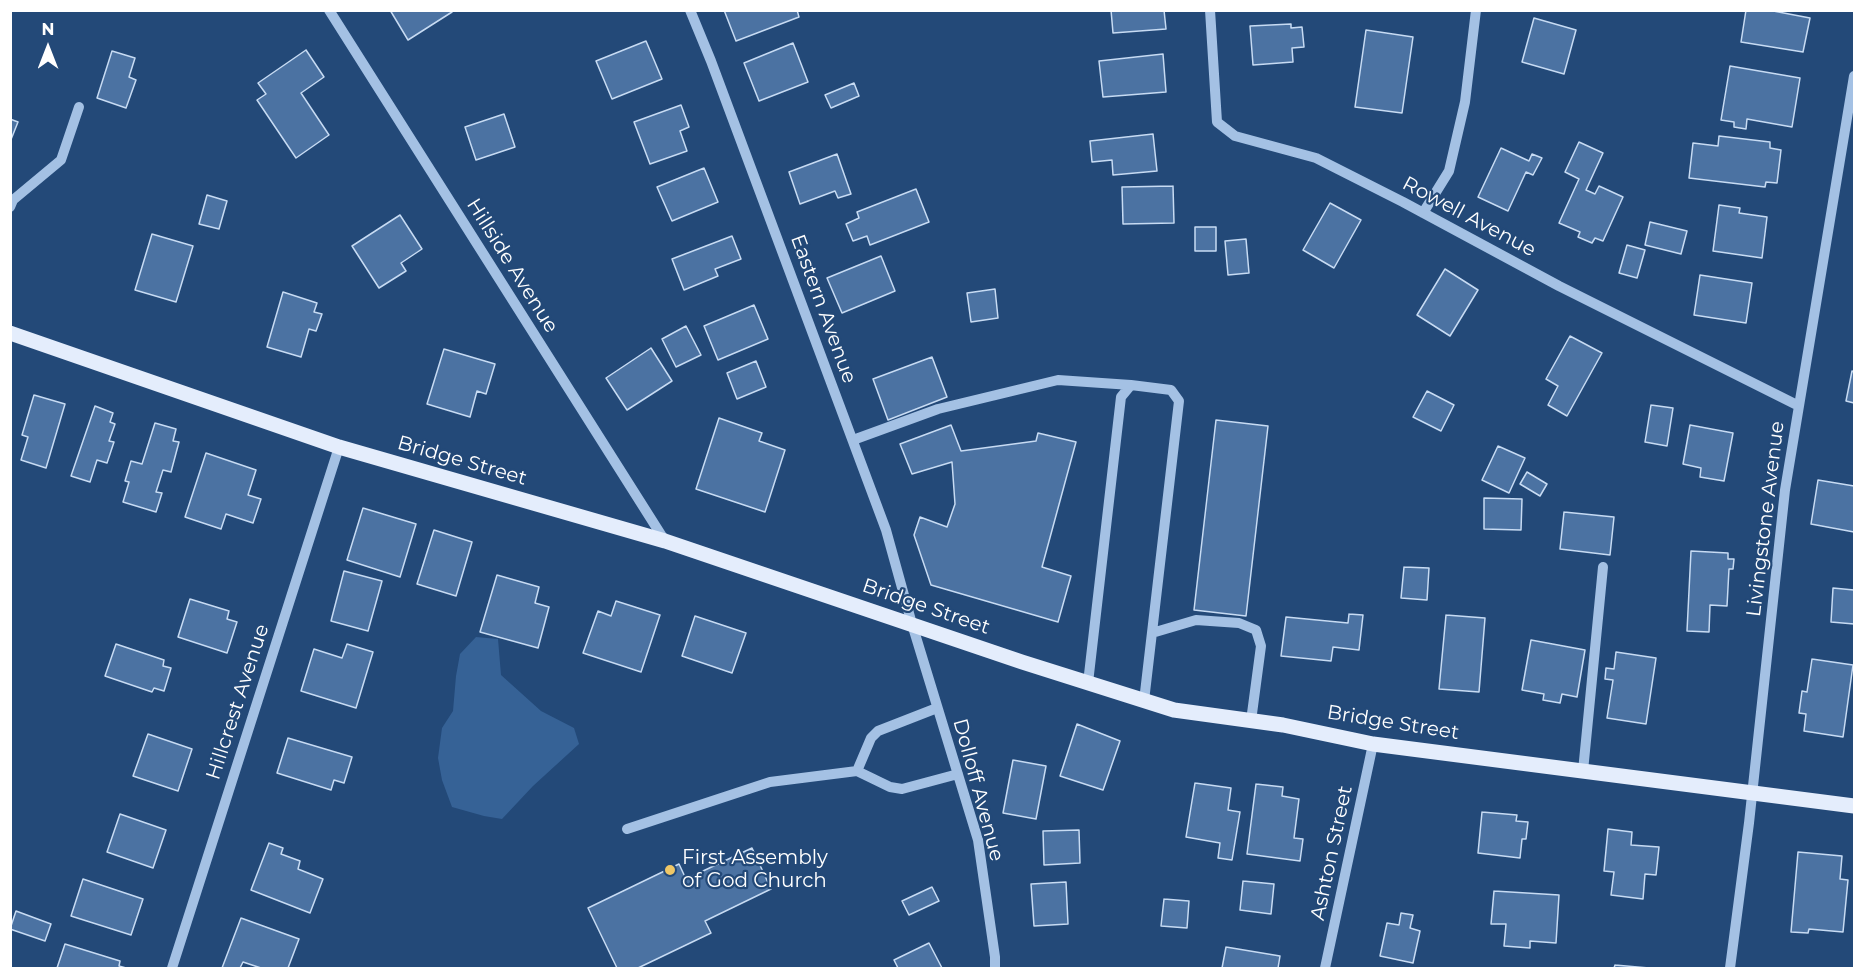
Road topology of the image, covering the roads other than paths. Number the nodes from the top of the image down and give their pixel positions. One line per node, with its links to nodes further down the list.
1 (329, 10): 14 (street, Hillside Avenue)
2 (690, 10): 12 (street, Eastern Avenue)
3 (1210, 10): 8 (street, Rowell Avenue)
4 (1476, 10): 8 (street)
5 (1854, 76): 11 (street, Livingstone Avenue)
6 (79, 107): 7 (street)
7 (10, 207)
8 (1423, 213): 11 (street, Rowell Avenue)
9 (11, 337): 13 (main road, Bridge Street)
10 (1131, 385): 12 (street); 17 (street); 18 (street)
11 (1799, 406): 26 (street, Livingstone Avenue)
12 (853, 440): 16 (street, Eastern Avenue)
13 (339, 447): 14 (main road, Bridge Street); 29 (street, Hillcrest Avenue)
14 (665, 541): 16 (main road, Bridge Street)
15 (1603, 567): 24 (street)
16 (912, 624): 18 (main road, Bridge Street); 20 (street, Dolloff Avenue)
17 (1152, 633): 19 (street); 21 (street)
18 (1088, 683): 19 (main road, Bridge Street)
19 (1144, 701): 21 (main road, Bridge Street)
20 (937, 708): 23 (street); 25 (street, Dolloff Avenue)
21 (1251, 721): 22 (main road, Bridge Street)
22 (1373, 744): 24 (main road, Bridge Street); 31 (street, Ashton Street)
23 (857, 771): 25 (street); 28 (street)
24 (1583, 771): 26 (main road, Bridge Street)
25 (958, 774): 30 (street, Dolloff Avenue)
26 (1752, 793): 27 (main road, Bridge Street); 32 (street, Livingstone Avenue)
27 (1854, 806)
28 (627, 829)
29 (172, 969)
30 (994, 969)
31 (1325, 969)
32 (1730, 969)

